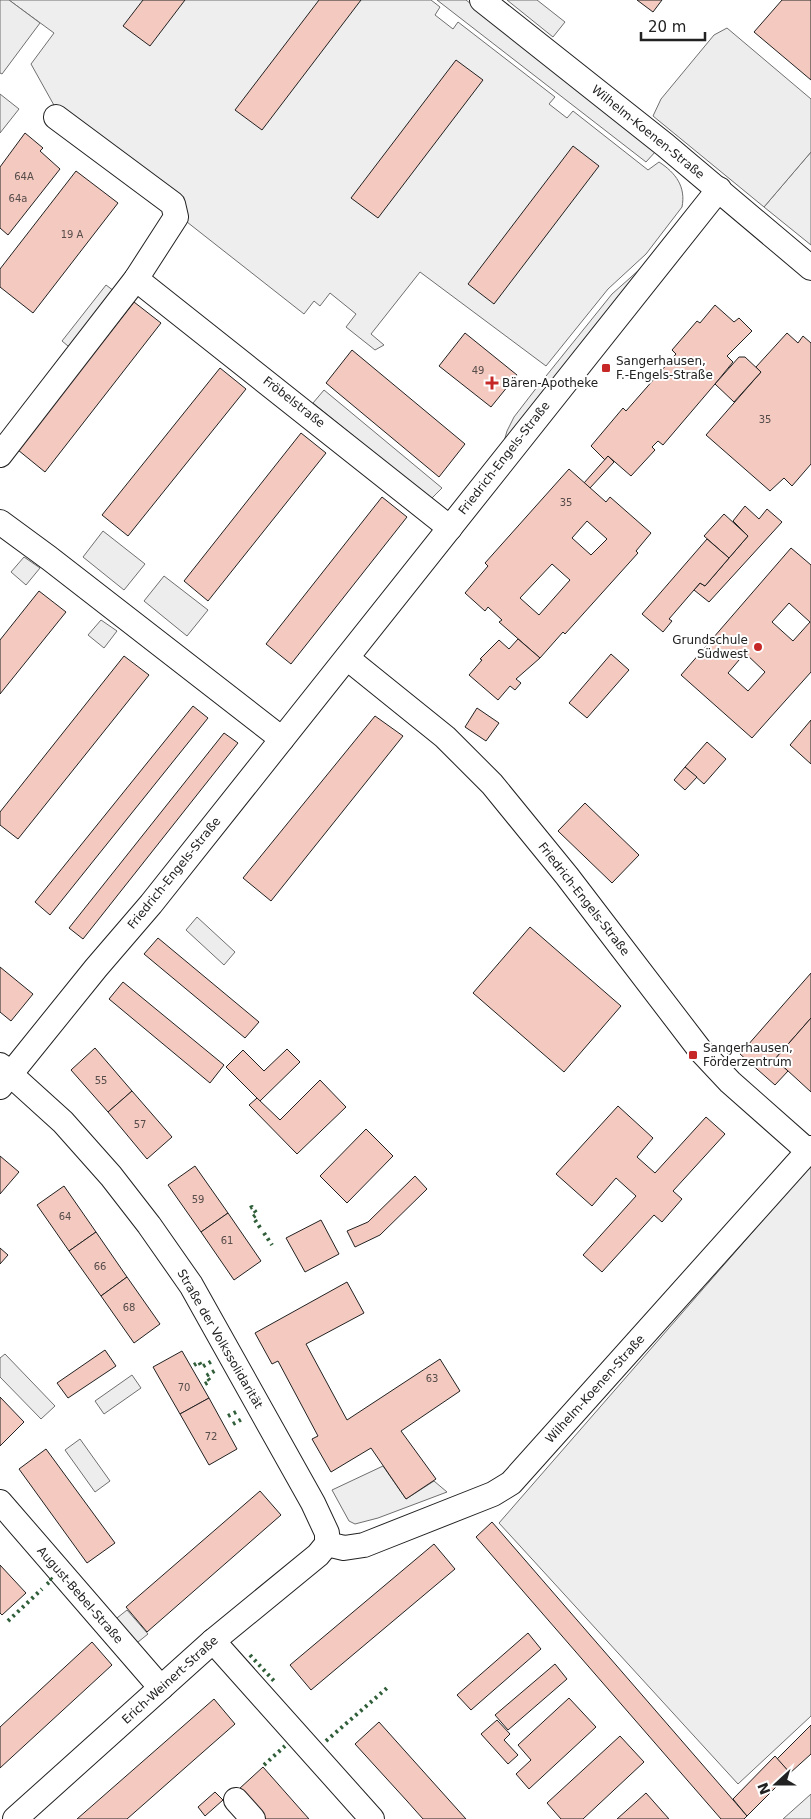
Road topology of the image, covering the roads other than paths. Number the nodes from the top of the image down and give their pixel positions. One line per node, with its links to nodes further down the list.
1 (482, 0): 3 (street, Wilhelm-Koenen-Straße)
2 (56, 117): 5 (street)
3 (719, 189): 4 (street, Wilhelm-Koenen-Straße); 8 (street, Friedrich-Engels-Straße)
4 (811, 268)
5 (136, 279): 6 (street); 8 (street, Fröbelstraße)
6 (0, 455)
7 (0, 522): 10 (street)
8 (450, 528): 9 (street, Friedrich-Engels-Straße)
9 (347, 658): 10 (street, Friedrich-Engels-Straße); 12 (street, Friedrich-Engels-Straße)
10 (282, 740): 11 (street, Friedrich-Engels-Straße)
11 (4, 1075): 14 (street, Straße der Volkssolidarität)
12 (810, 1150): 14 (street, Wilhelm-Koenen-Straße)
13 (0, 1502): 16 (street, August-Bebel-Straße)
14 (328, 1544): 15 (street, Erich-Weinert-Straße)
15 (213, 1641): 16 (street, Erich-Weinert-Straße); 20 (street)
16 (161, 1688): 18 (street, Erich-Weinert-Straße)
17 (236, 1800): 19 (street)
18 (15, 1819)
19 (254, 1819)
20 (372, 1819)

